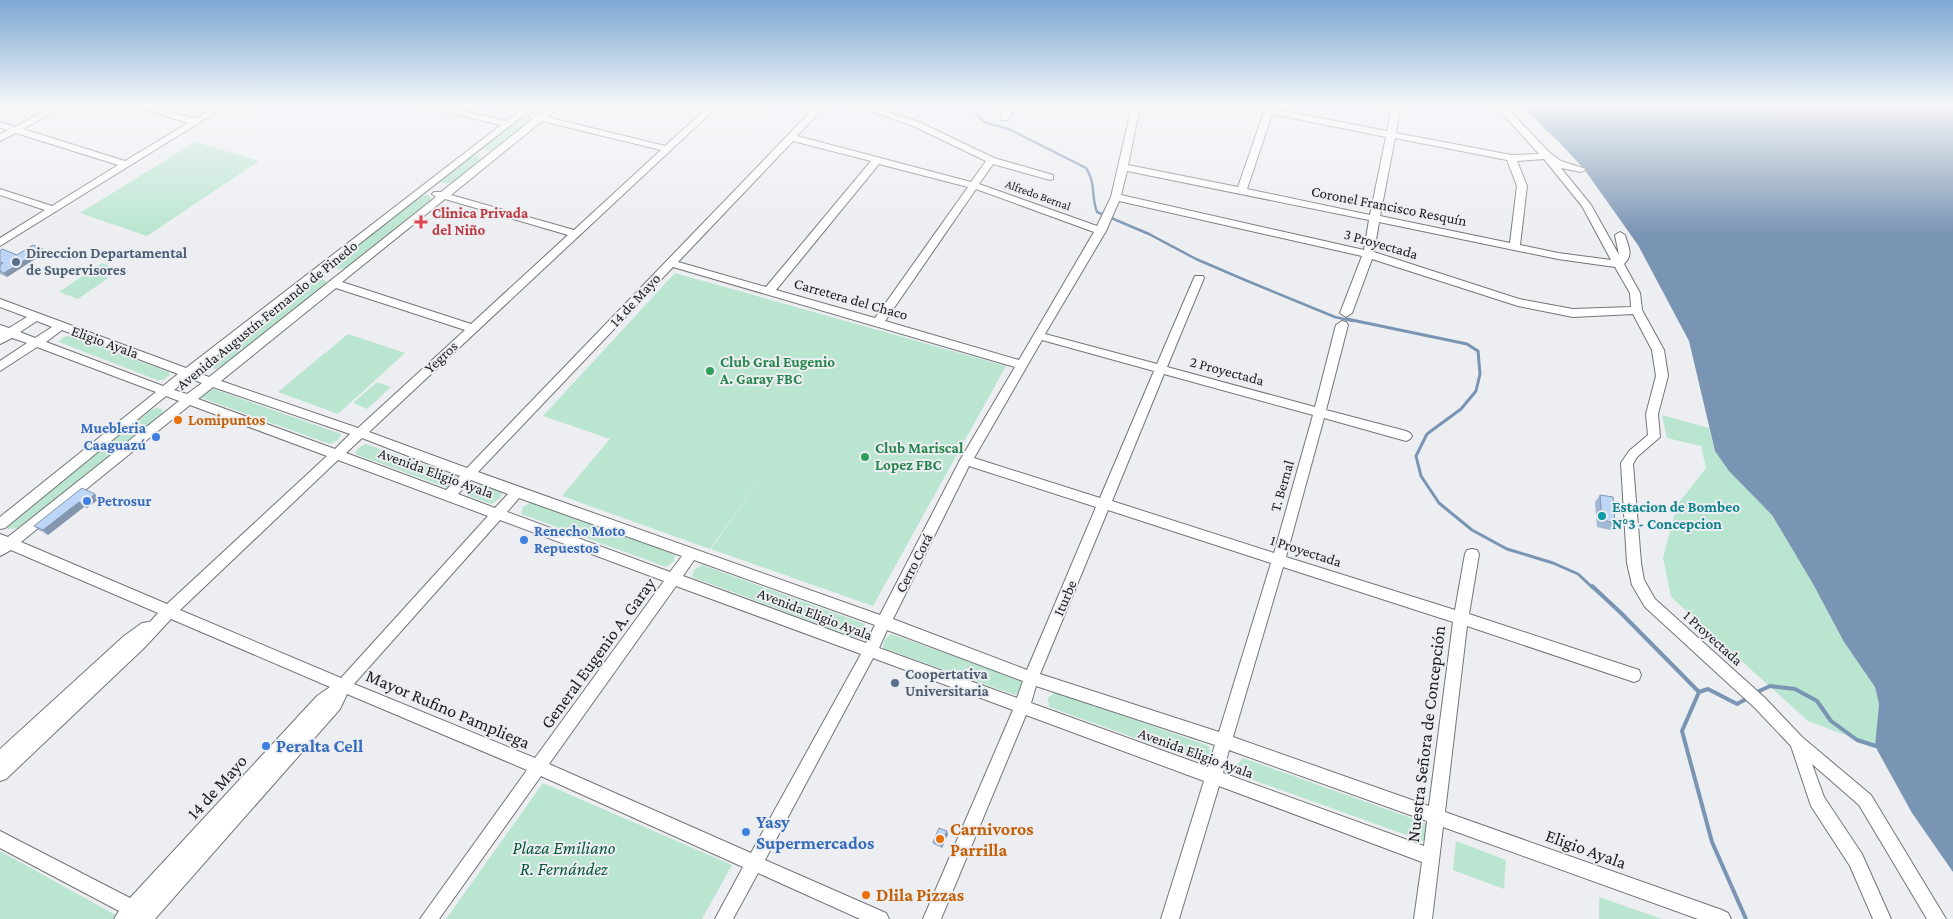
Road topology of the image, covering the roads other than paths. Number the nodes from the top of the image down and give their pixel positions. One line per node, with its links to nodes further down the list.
1 (78, 149): 18 (street)
2 (151, 149): 18 (street)
3 (475, 149): 23 (street, Avenida Augustín Fernando de Pinedo)
4 (501, 149): 26 (street, Avenida Augustín Fernando de Pinedo)
5 (667, 149): 31 (street, Yegros)
6 (781, 149): 36 (street, 14 de Mayo)
7 (834, 149): 16 (street, Alfredo Bernal)
8 (968, 149): 17 (street)
9 (1127, 149): 19 (street, Cerro Corá)
10 (1255, 149): 25 (street)
11 (1389, 149): 29 (street, T. Bernal)
12 (1464, 149): 15 (street)
13 (1540, 149): 14 (street)
14 (1547, 156): 15 (street); 20 (street); 37 (street)
15 (1511, 158): 34 (street)
16 (877, 160): 22 (street, Alfredo Bernal); 40 (street)
17 (991, 160): 21 (street); 22 (street)
18 (126, 164): 28 (street)
19 (1123, 167): 25 (street, Coronel Francisco Resquín); 27 (street, Cerro Corá)
20 (1581, 169)
21 (1050, 177)
22 (973, 185): 30 (street, Alfredo Bernal); 44 (street)
23 (423, 190): 26 (street); 54 (street, Avenida Augustín Fernando de Pinedo)
24 (0, 192): 28 (street)
25 (1241, 192): 29 (street, Coronel Francisco Resquín)
26 (442, 196): 31 (street); 39 (street, Avenida Augustín Fernando de Pinedo)
27 (1116, 197): 30 (street, Cerro Corá); 35 (street, 3 Proyectada)
28 (54, 210): 33 (street)
29 (1376, 219): 34 (street, Coronel Francisco Resquín); 35 (street, T. Bernal)
30 (1103, 227): 48 (street, Cerro Corá)
31 (574, 233): 46 (street, Yegros)
32 (1620, 235): 37 (street)
33 (0, 243)
34 (1515, 246): 37 (street, Coronel Francisco Resquín)
35 (1368, 254): 42 (street, 3 Proyectada); 58 (street, T. Bernal)
36 (671, 263): 40 (street, Carretera del Chaco); 63 (street, 14 de Mayo)
37 (1617, 264): 42 (street)
38 (1199, 278): 53 (street, Iturbe)
39 (333, 283): 46 (street); 55 (street, Avenida Augustín Fernando de Pinedo)
40 (768, 291): 44 (street, Carretera del Chaco)
41 (0, 303): 43 (street, Eligio Ayala)
42 (1637, 310): 83 (street, 1 Proyectada)
43 (36, 316): 45 (street, Eligio Ayala); 47 (street)
44 (878, 323): 51 (street, Carretera del Chaco)
45 (61, 326): 50 (street); 54 (street, Eligio Ayala)
46 (472, 328): 59 (street, Yegros)
47 (6, 331): 49 (street); 50 (street, Eligio Ayala)
48 (1040, 336): 51 (street, Cerro Corá); 53 (street, 2 Proyectada)
49 (0, 340)
50 (36, 342): 52 (street); 56 (street, Eligio Ayala)
51 (1023, 365): 62 (street, Cerro Corá)
52 (0, 367)
53 (1161, 369): 58 (street, 2 Proyectada); 66 (street, Iturbe)
54 (188, 372): 55 (street, Eligio Ayala); 56 (street, Avenida Augustín Fernando de Pinedo)
55 (209, 381): 57 (street, Avenida Augustín Fernando de Pinedo); 59 (street, Avenida Eligio Ayala)
56 (166, 391): 57 (street, Eligio Ayala); 68 (street, Avenida Augustín Fernando de Pinedo)
57 (189, 399): 61 (street, Avenida Eligio Ayala); 69 (street, Avenida Augustín Fernando de Pinedo)
58 (1320, 412): 60 (street, 2 Proyectada); 72 (street, T. Bernal)
59 (360, 433): 61 (street, Yegros); 63 (street, Avenida Eligio Ayala)
60 (1406, 436)
61 (337, 454): 65 (street, Avenida Eligio Ayala); 74 (street, Yegros)
62 (966, 460): 66 (street, 1 Proyectada); 76 (street, Cerro Corá)
63 (470, 474): 64 (street, Avenida Eligio Ayala); 65 (street, 14 de Mayo)
64 (517, 492): 67 (street, 14 de Mayo); 70 (street, Avenida Eligio Ayala)
65 (449, 495): 67 (street, Avenida Eligio Ayala)
66 (1105, 504): 72 (street, 1 Proyectada); 79 (street, Iturbe)
67 (498, 513): 73 (street, Avenida Eligio Ayala); 80 (street, 14 de Mayo)
68 (0, 524)
69 (3, 544): 74 (street, Mayor Rufino Pampliega)
70 (691, 554): 73 (street, General Eugenio A. Garay); 76 (street, Avenida Eligio Ayala)
71 (1472, 554): 75 (street, Nuestra Señora de Concepción)
72 (1277, 559): 75 (street, 1 Proyectada); 82 (street, T. Bernal)
73 (674, 578): 77 (street, Avenida Eligio Ayala); 85 (street, General Eugenio A. Garay)
74 (169, 611): 80 (street, Mayor Rufino Pampliega); 84 (street, Yegros); 86 (street, Yegros)
75 (1461, 618): 78 (street, 1 Proyectada); 88 (street, Nuestra Señora de Concepción)
76 (883, 622): 77 (street, Cerro Corá); 79 (street, Avenida Eligio Ayala)
77 (869, 652): 81 (street, Avenida Eligio Ayala); 91 (street, Cerro Corá)
78 (1634, 675)
79 (1031, 678): 81 (street, Iturbe); 82 (street, Avenida Eligio Ayala)
80 (343, 686): 85 (street, Mayor Rufino Pampliega); 92 (street, 14 de Mayo)
81 (1022, 706): 87 (street, Avenida Eligio Ayala); 96 (street, Iturbe)
82 (1225, 741): 87 (street, T. Bernal); 88 (street, Avenida Eligio Ayala)
83 (1797, 742): 100 (street); 101 (street)
84 (0, 759)
85 (538, 767): 91 (street, Mayor Rufino Pampliega); 93 (street, General Eugenio A. Garay)
86 (0, 774)
87 (1213, 776): 90 (street, Avenida Eligio Ayala); 97 (street, T. Bernal)
88 (1436, 817): 90 (street, Nuestra Señora de Concepción); 99 (street, Eligio Ayala)
89 (0, 839): 92 (street)
90 (1432, 856): 98 (street, Nuestra Señora de Concepción)
91 (756, 862): 94 (street, Cerro Corá); 95 (street, Mayor Rufino Pampliega)
92 (140, 916)
93 (429, 919)
94 (724, 919)
95 (880, 919)
96 (932, 919)
97 (1170, 919)
98 (1423, 919)
99 (1722, 919)
100 (1882, 919)
101 (1937, 919)

